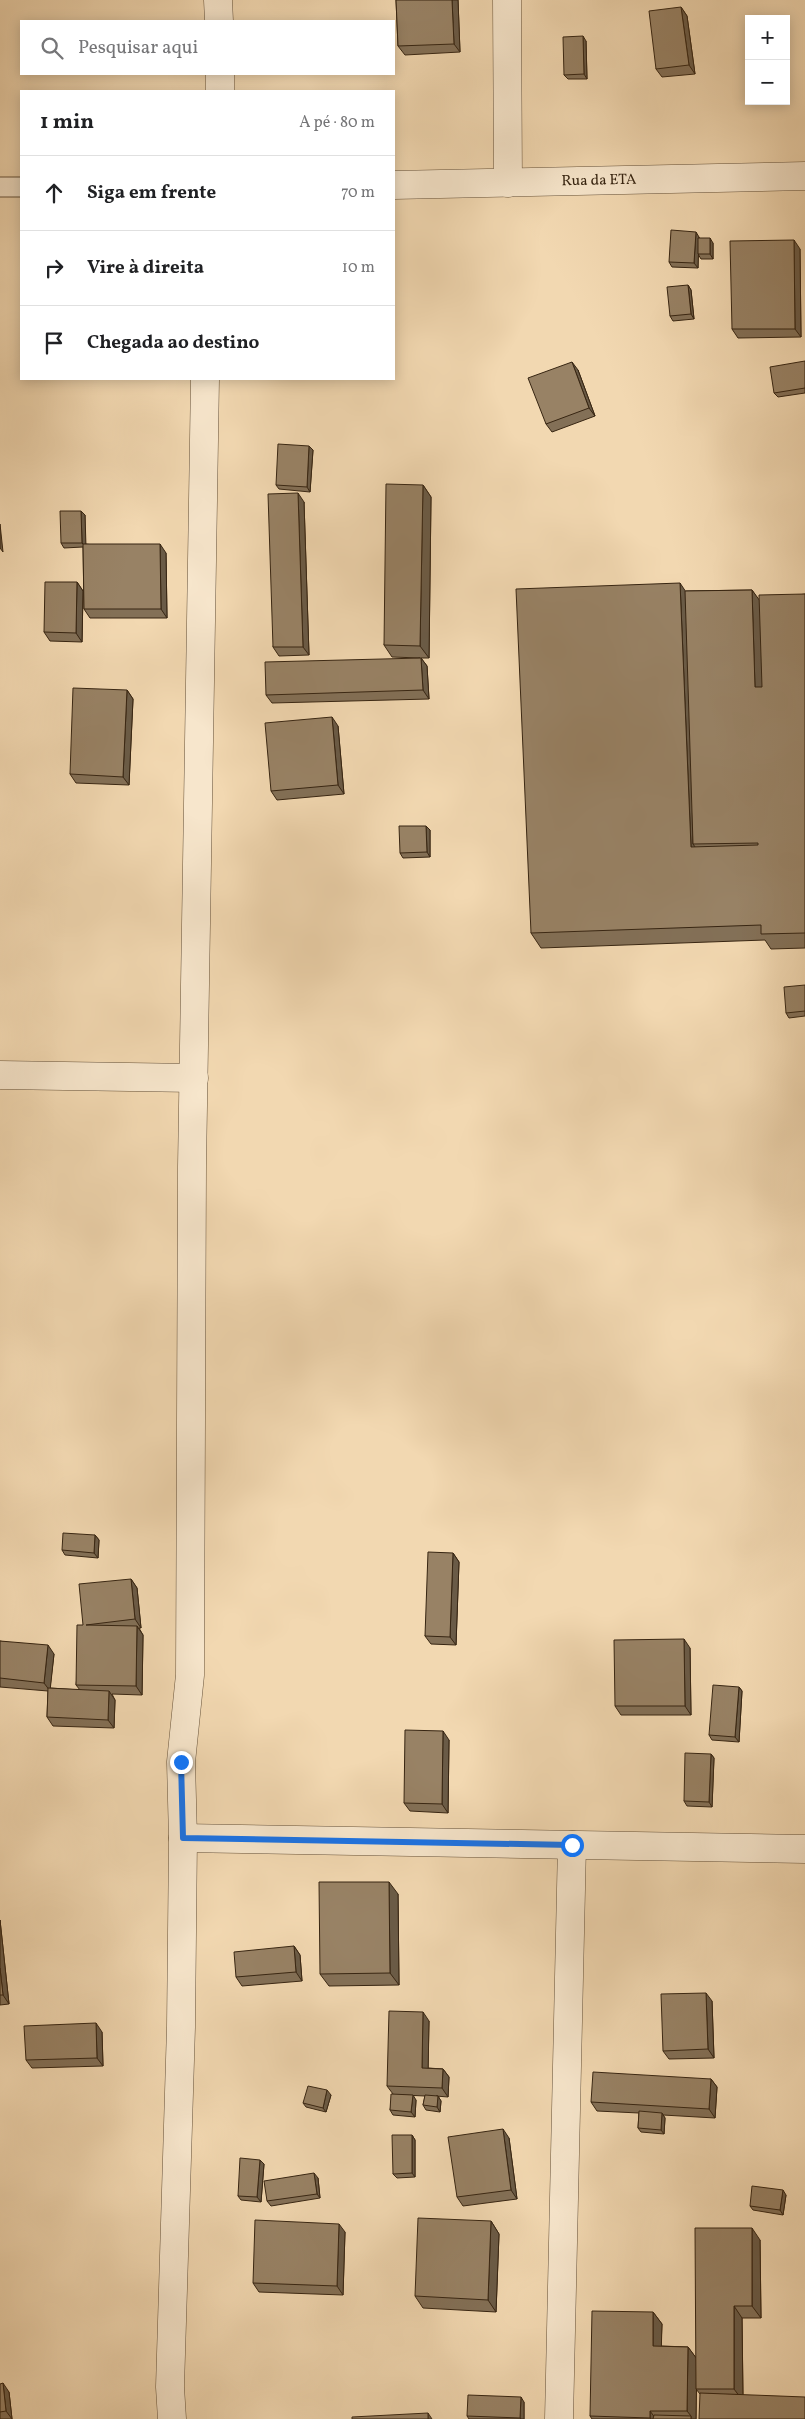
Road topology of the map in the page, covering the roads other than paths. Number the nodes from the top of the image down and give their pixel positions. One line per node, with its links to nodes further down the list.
1 (218, 0): 3 (street)
2 (507, 0): 7 (street)
3 (219, 20)
4 (220, 75): 5 (street)
5 (220, 90)
6 (805, 176): 7 (street, Rua da ETA)
7 (508, 182): 8 (street, Rua da ETA)
8 (395, 185)
9 (0, 187): 10 (lane)
10 (20, 187)
11 (205, 380): 13 (street)
12 (0, 1075): 13 (street)
13 (194, 1078): 14 (street)
14 (183, 1838): 15 (street); 17 (street)
15 (572, 1845): 16 (street); 18 (street)
16 (805, 1849)
17 (172, 2419)
18 (559, 2419)

